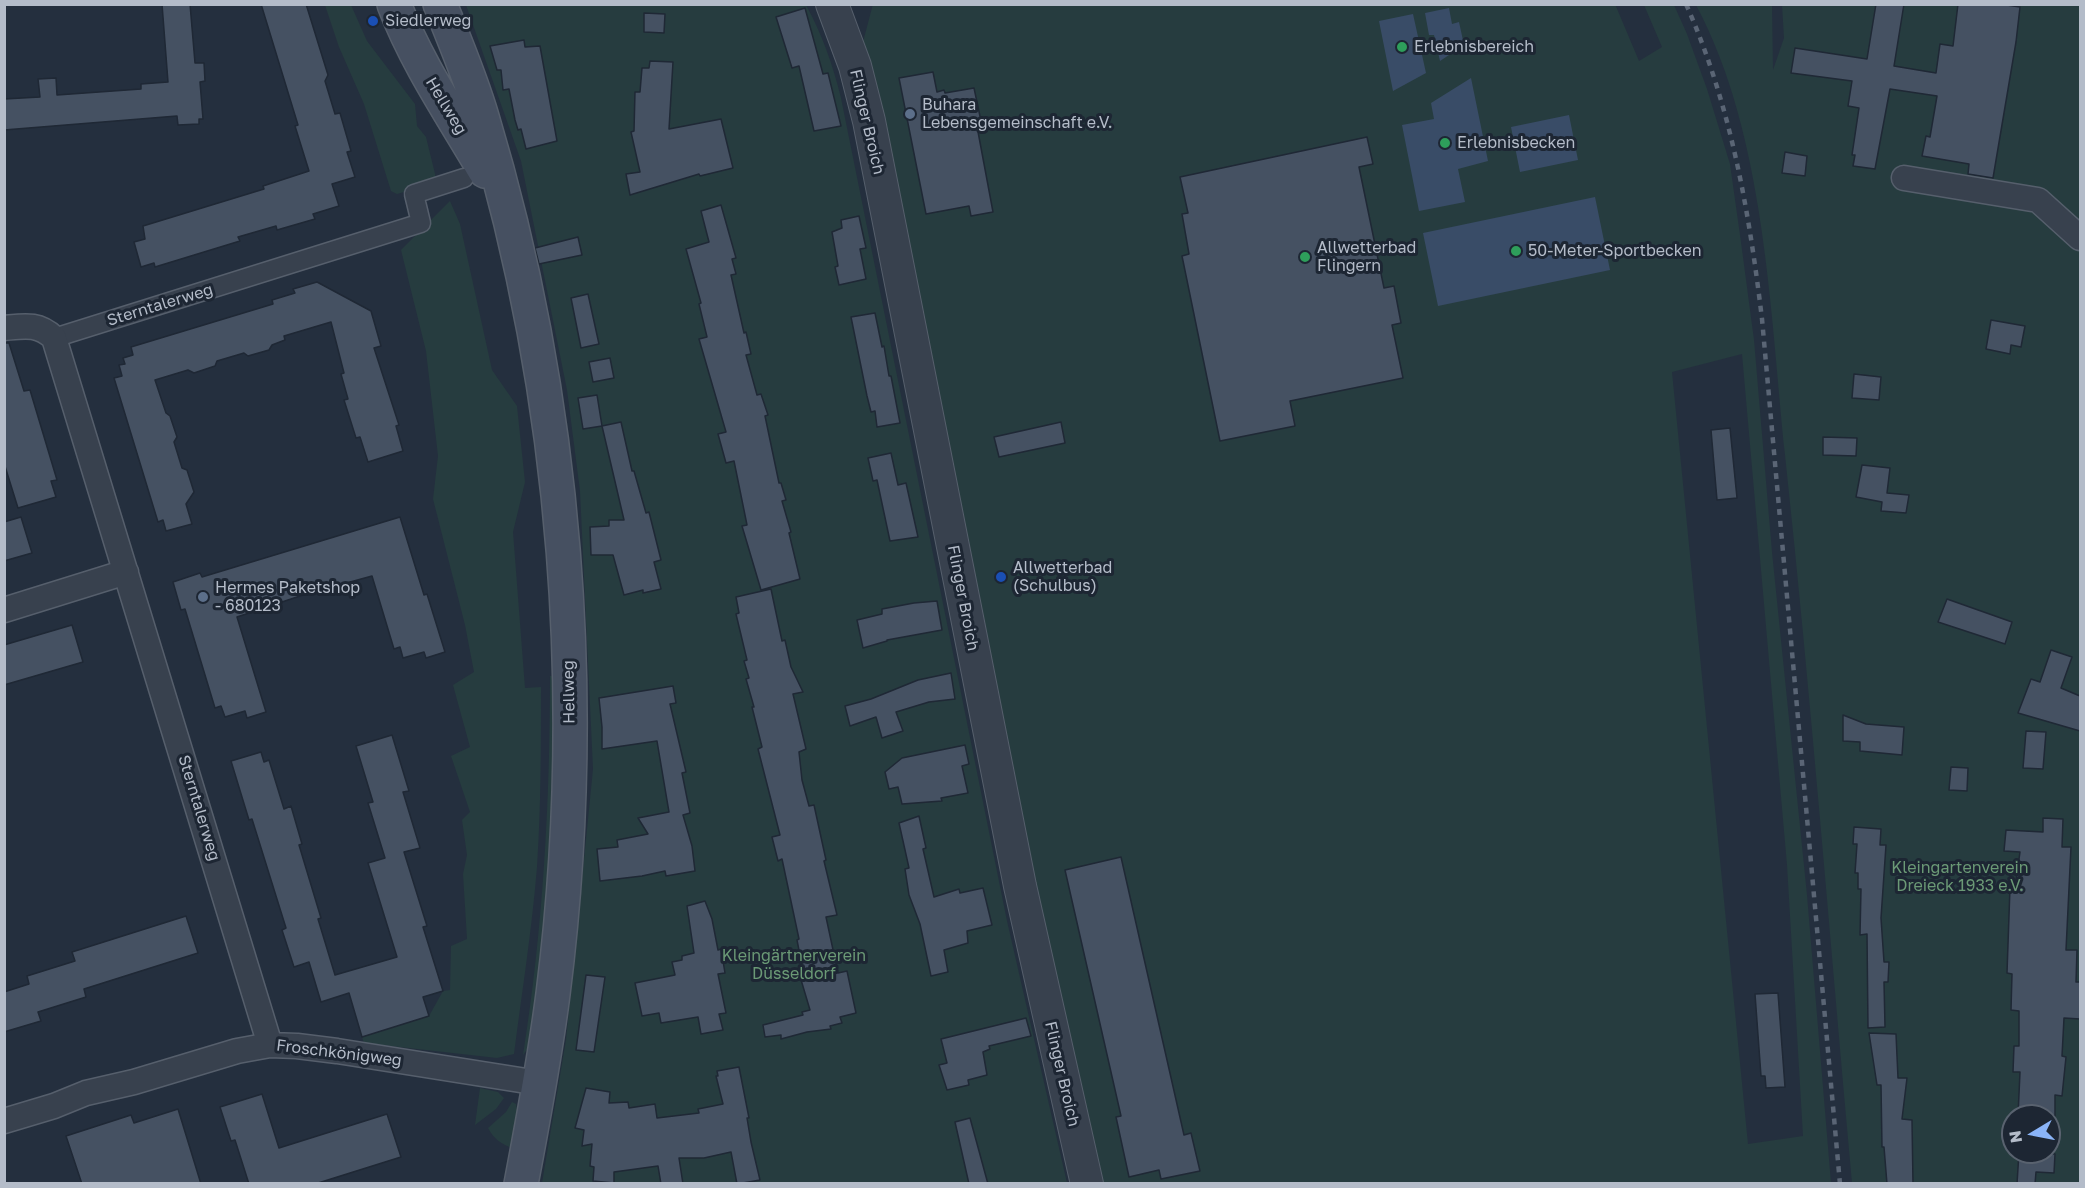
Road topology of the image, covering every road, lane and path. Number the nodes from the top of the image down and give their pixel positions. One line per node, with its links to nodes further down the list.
1 (394, 4): 6 (main road, Hellweg)
2 (440, 4): 6 (main road, Hellweg)
3 (839, 8): 16 (street, Flinger Broich)
4 (464, 178): 9 (street, Sterntalerweg)
5 (1904, 178): 7 (street)
6 (505, 203): 13 (main road, Hellweg)
7 (2080, 238)
8 (4, 328): 9 (street)
9 (54, 338): 10 (street, Sterntalerweg)
10 (126, 572): 11 (street); 12 (street, Sterntalerweg)
11 (4, 610)
12 (270, 1045): 13 (street, Froschkönigweg); 14 (street, Froschkönigweg)
13 (539, 1083): 15 (main road, Hellweg)
14 (4, 1121)
15 (520, 1184)
16 (1087, 1184)

